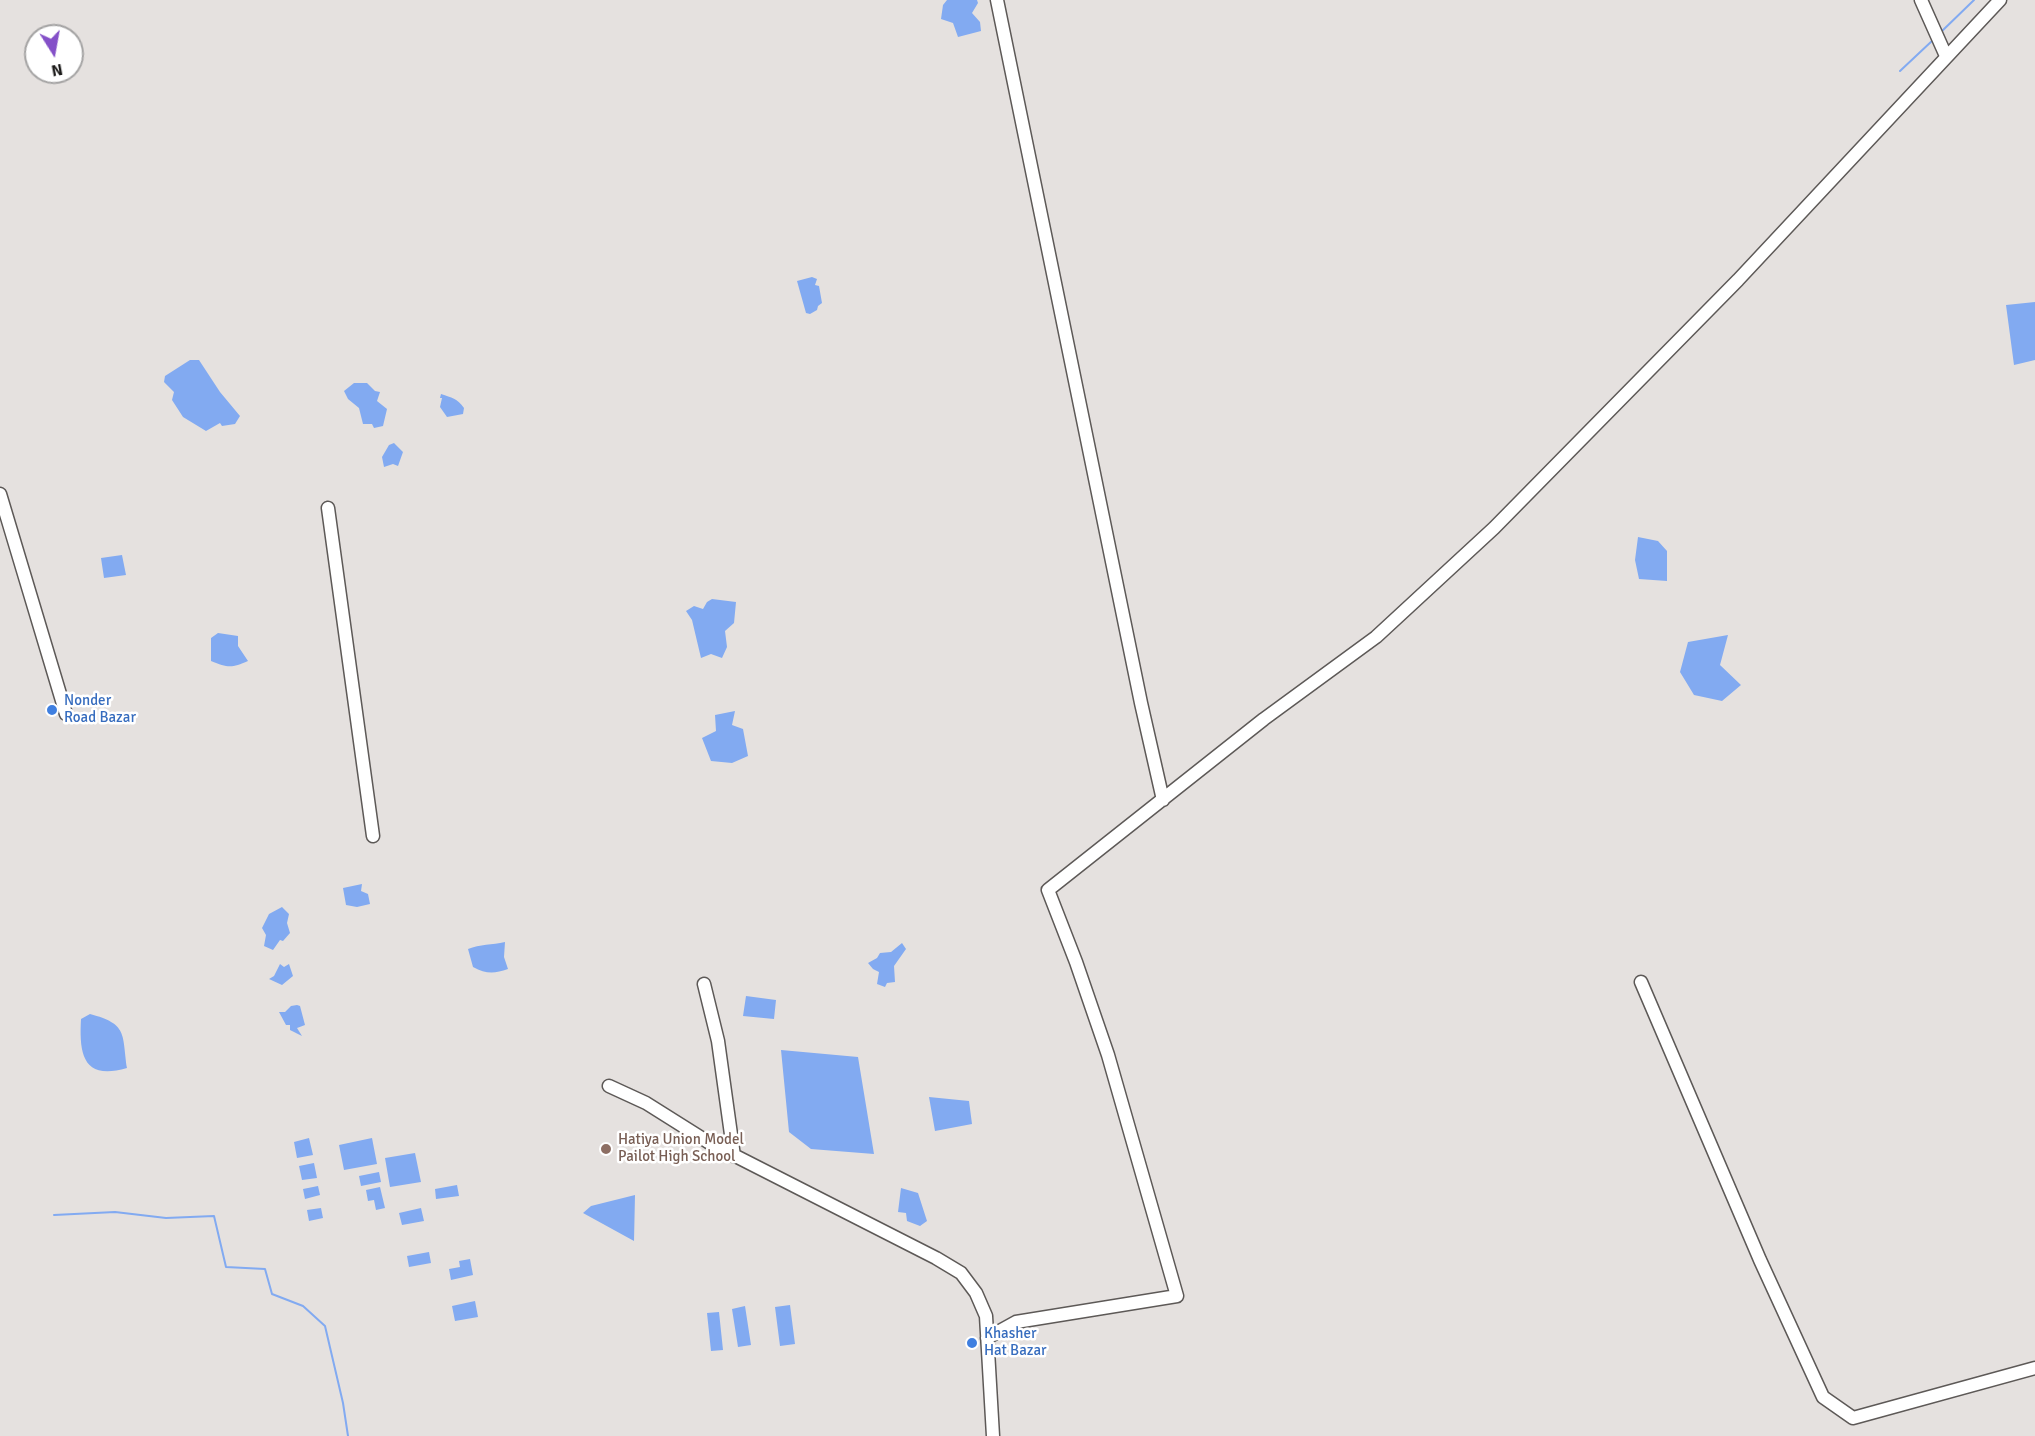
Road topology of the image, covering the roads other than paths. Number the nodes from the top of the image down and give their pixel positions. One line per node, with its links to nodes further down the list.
1 (997, 0): 8 (street)
2 (1921, 0): 4 (street)
3 (2000, 0): 4 (street)
4 (1946, 56): 8 (street)
5 (0, 494): 7 (street)
6 (328, 508): 9 (street)
7 (66, 714)
8 (1164, 800): 14 (street)
9 (373, 836)
10 (1641, 982): 15 (street)
11 (704, 984): 13 (street)
12 (609, 1086): 13 (street)
13 (734, 1156): 14 (street)
14 (987, 1338): 16 (street)
15 (2035, 1368)
16 (993, 1436)

